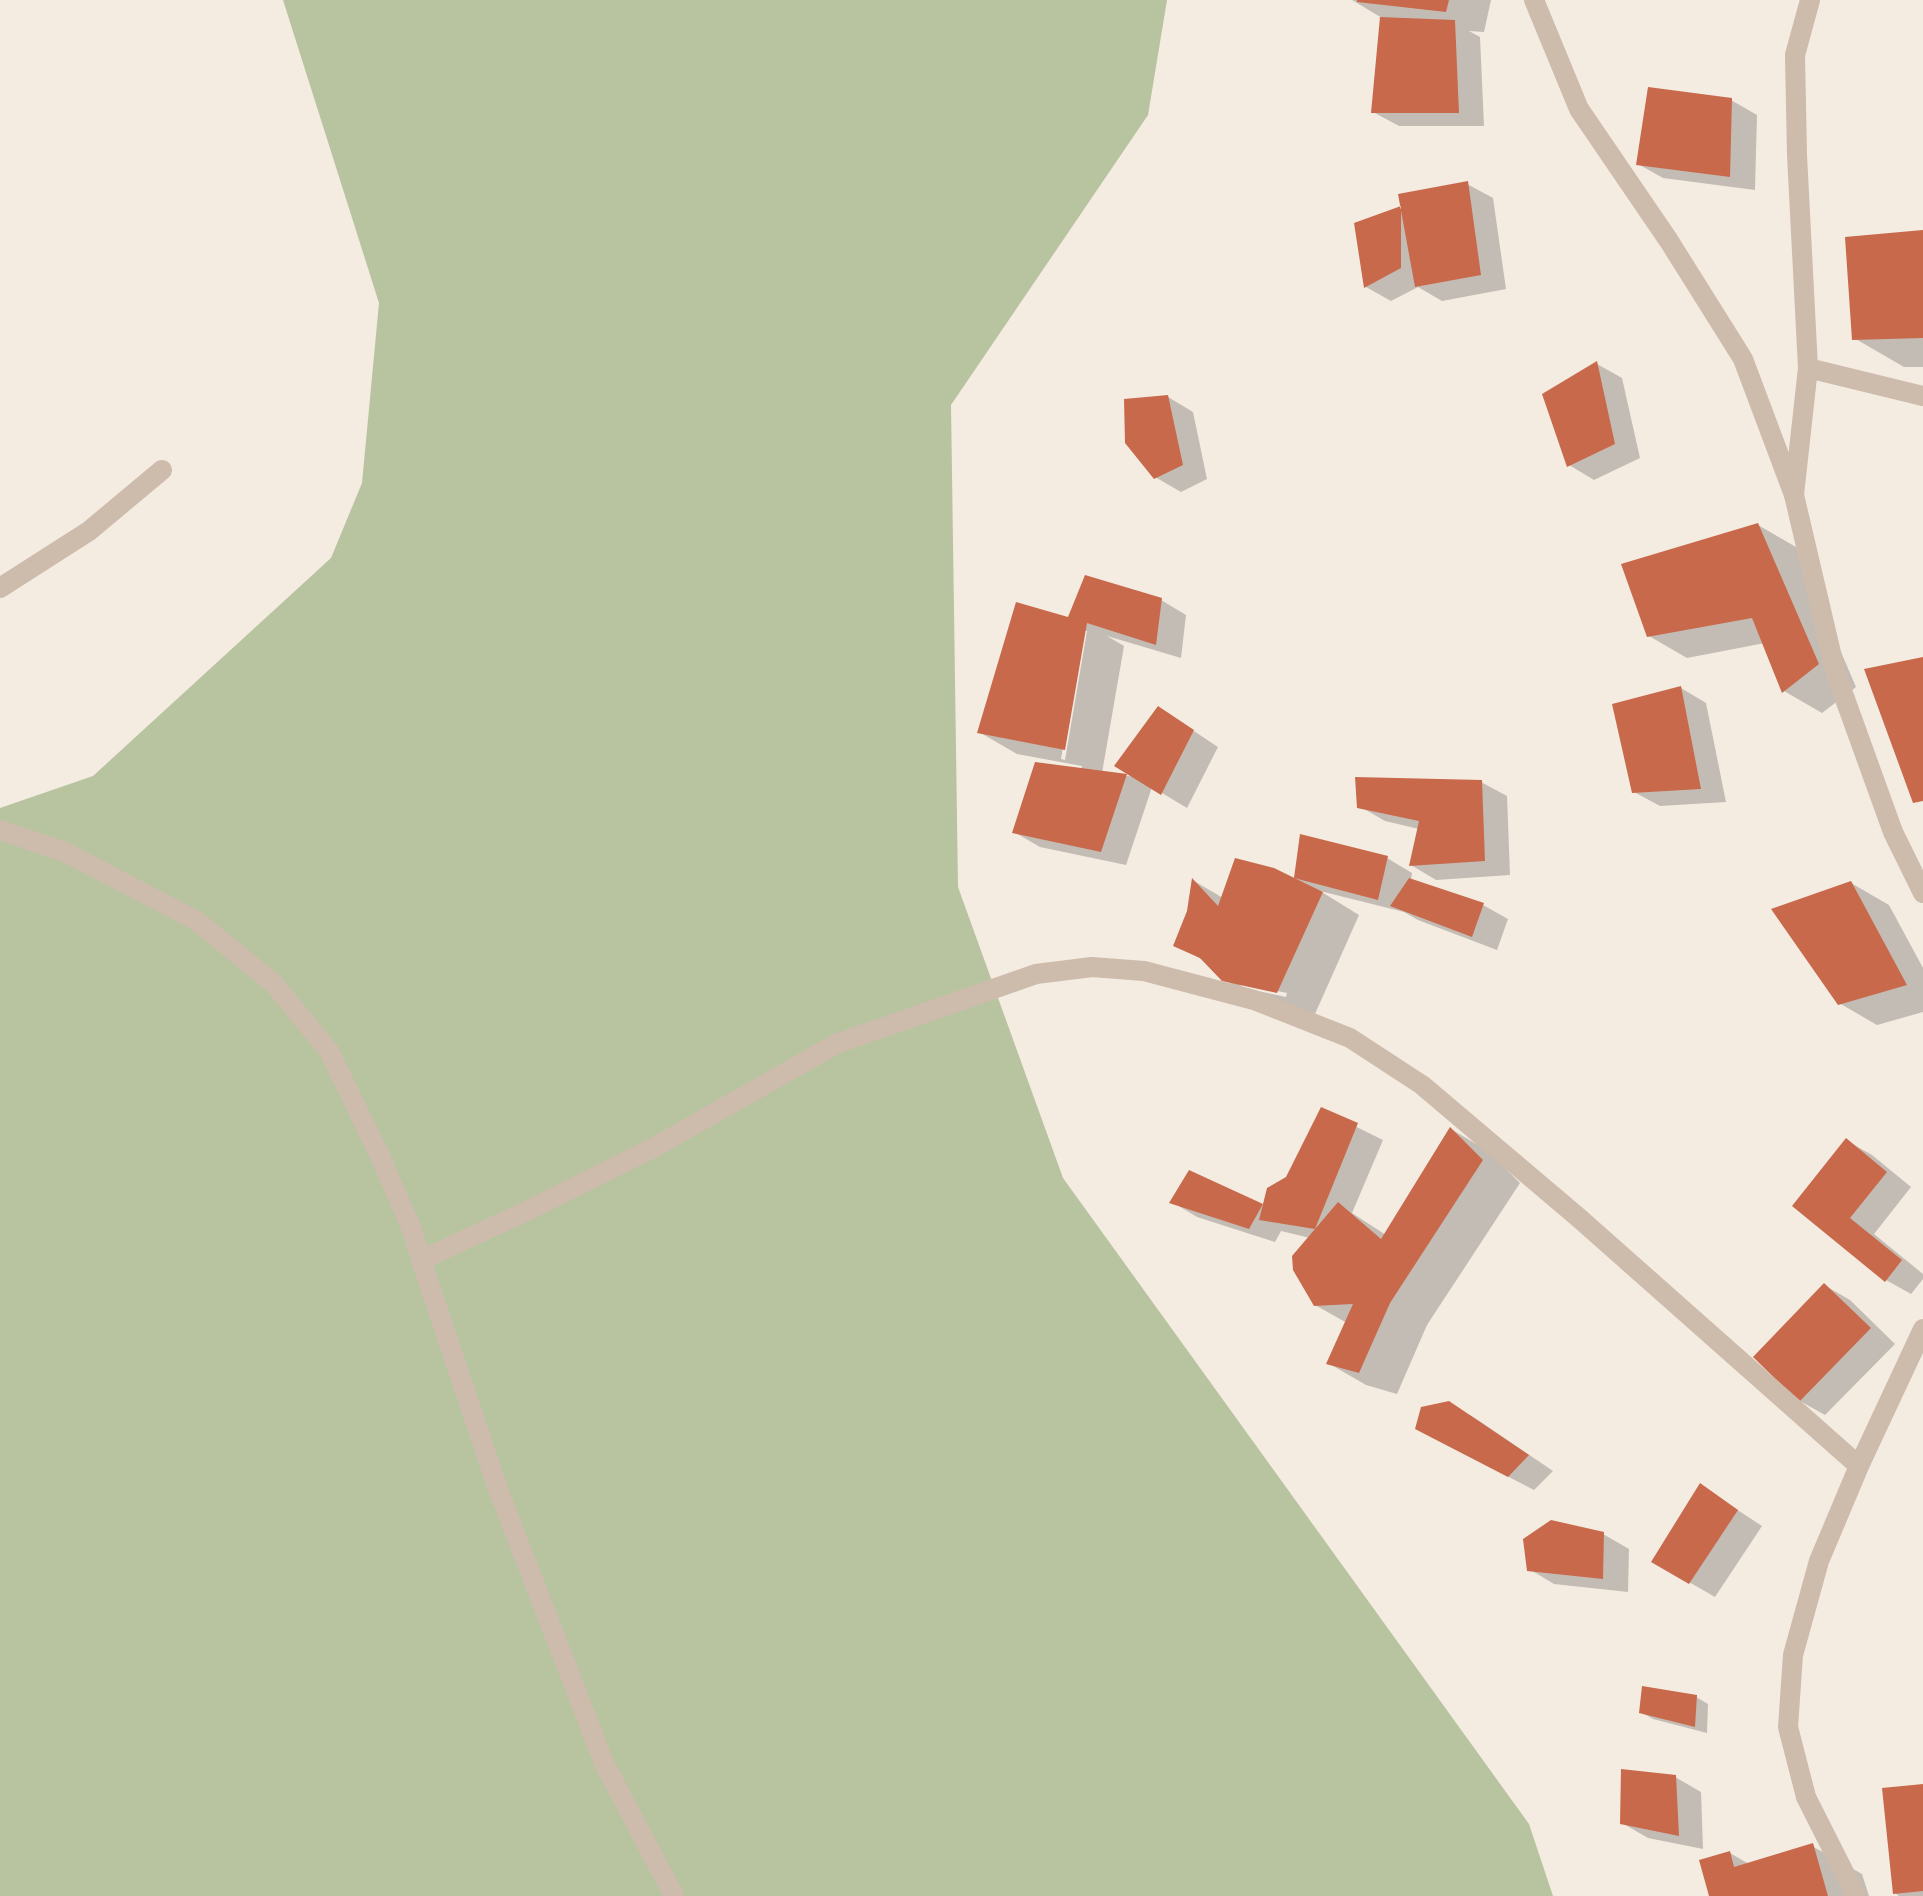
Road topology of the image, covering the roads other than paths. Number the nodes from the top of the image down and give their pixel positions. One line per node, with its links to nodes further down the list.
1 (1534, 0): 6 (street)
2 (1810, 0): 3 (street)
3 (1808, 368): 4 (street); 6 (street)
4 (1923, 396)
5 (162, 470): 7 (street)
6 (1794, 495): 9 (street)
7 (0, 588)
8 (0, 830): 10 (street)
9 (1923, 893)
10 (421, 1260): 12 (street); 13 (street)
11 (1923, 1329): 12 (street)
12 (1859, 1466): 14 (street)
13 (674, 1896)
14 (1856, 1896)

